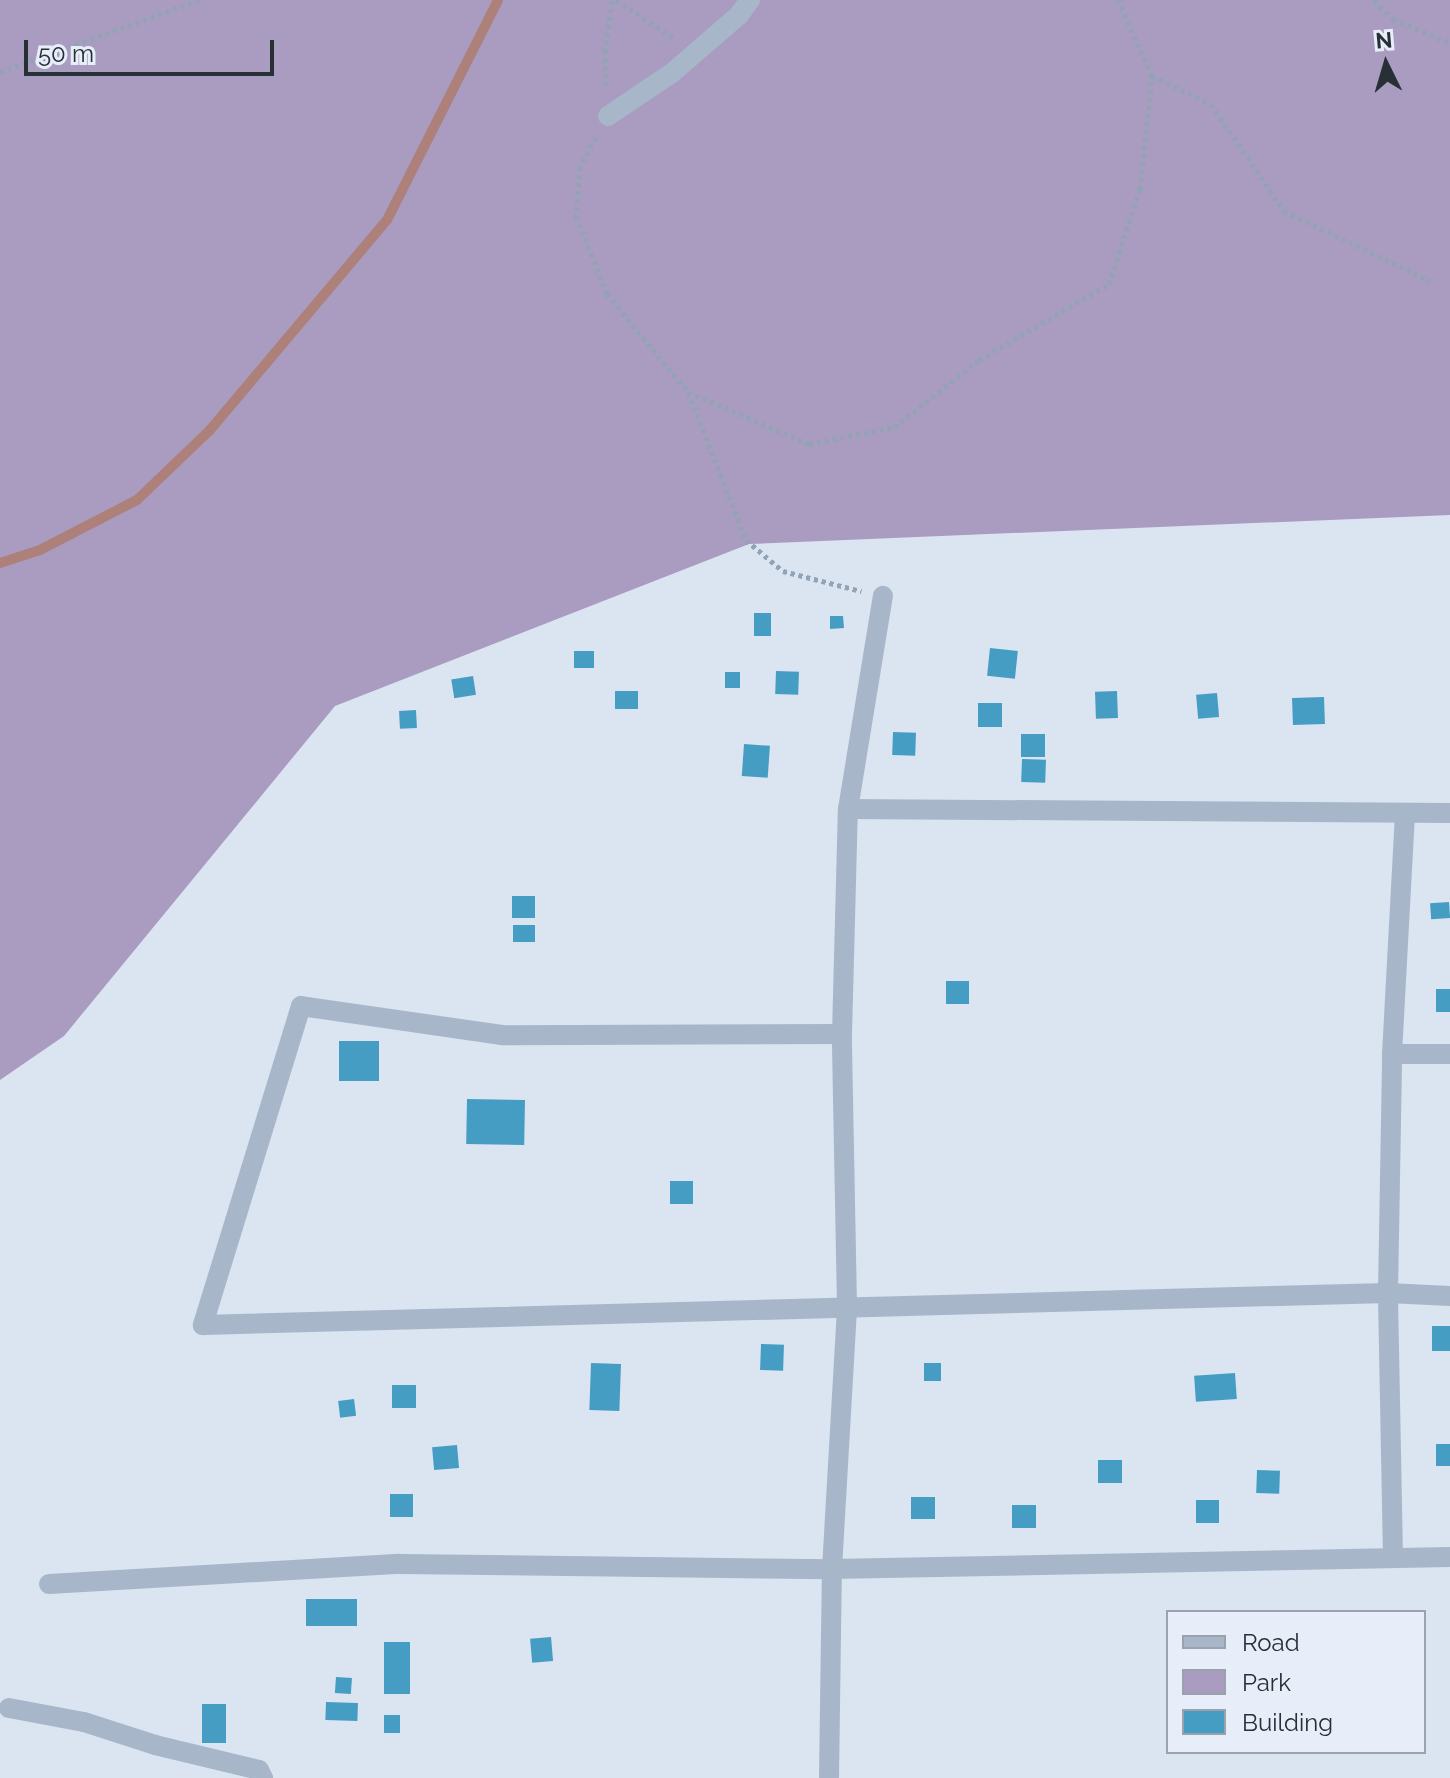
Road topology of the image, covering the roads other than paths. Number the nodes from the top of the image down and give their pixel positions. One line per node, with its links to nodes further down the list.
1 (750, 0): 2 (street)
2 (608, 116)
3 (883, 596): 4 (street)
4 (848, 809): 6 (street); 7 (street)
5 (1450, 813): 6 (street)
6 (1405, 814): 8 (street)
7 (842, 1034): 12 (street); 12 (street)
8 (1392, 1054): 9 (street); 10 (street)
9 (1450, 1054)
10 (1388, 1293): 11 (street); 12 (street); 13 (street)
11 (1450, 1296)
12 (847, 1306): 15 (street)
13 (1393, 1557): 14 (street); 15 (street)
14 (1450, 1557)
15 (832, 1569): 16 (street); 19 (street)
16 (49, 1584)
17 (9, 1708): 18 (street)
18 (263, 1778)
19 (829, 1778)

